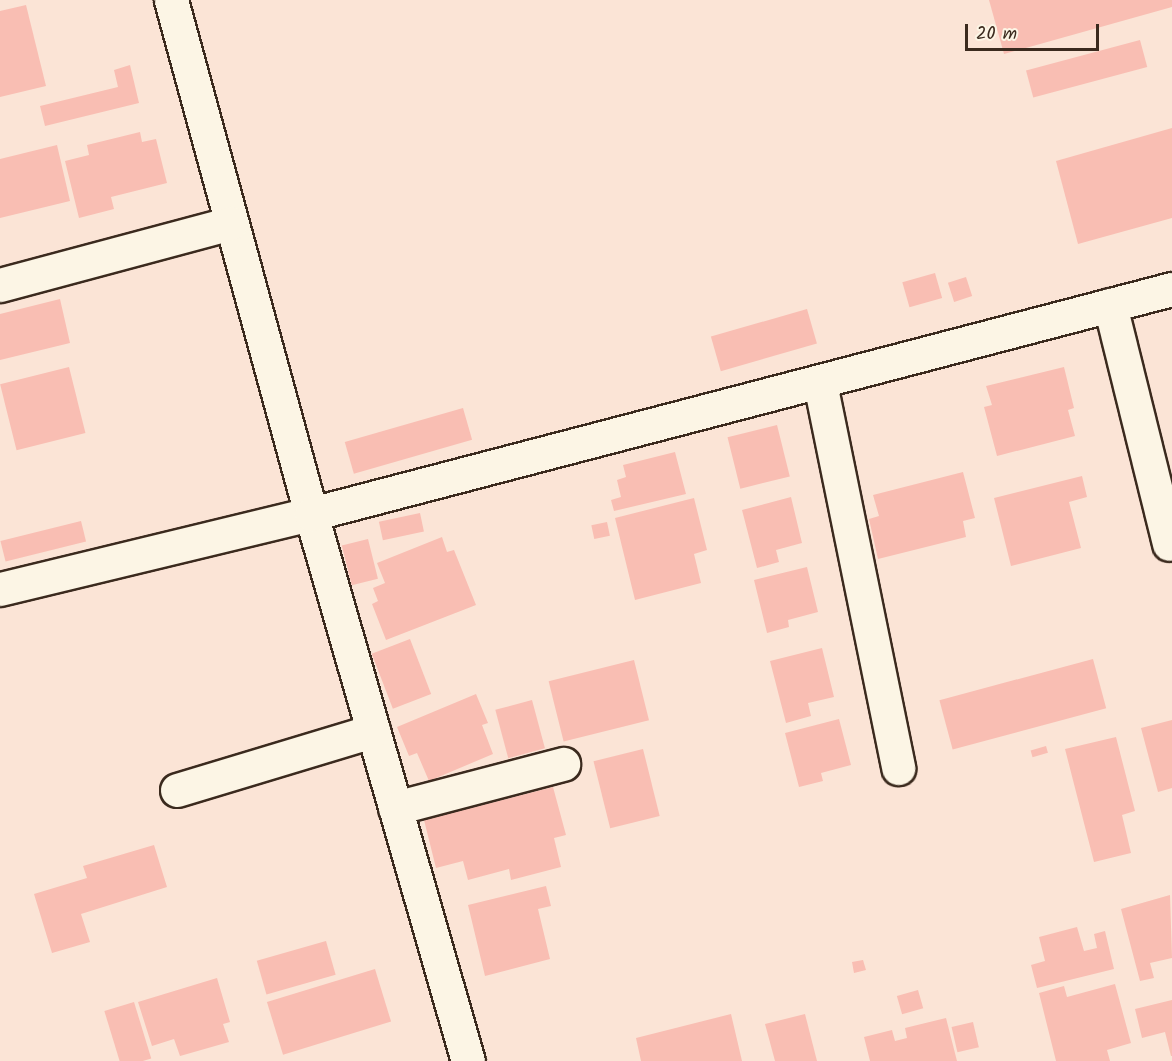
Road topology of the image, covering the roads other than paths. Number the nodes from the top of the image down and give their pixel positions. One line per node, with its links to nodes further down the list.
1 (171, 0): 2 (street)
2 (231, 223): 3 (street); 7 (street)
3 (0, 285)
4 (1172, 289): 5 (street)
5 (1110, 305): 6 (street); 8 (street)
6 (820, 384): 7 (street); 12 (street)
7 (311, 514): 9 (street); 10 (street)
8 (1169, 544)
9 (0, 589)
10 (373, 731): 13 (street); 14 (street)
11 (563, 764): 14 (street)
12 (898, 768)
13 (177, 790)
14 (395, 808): 15 (street)
15 (468, 1061)

